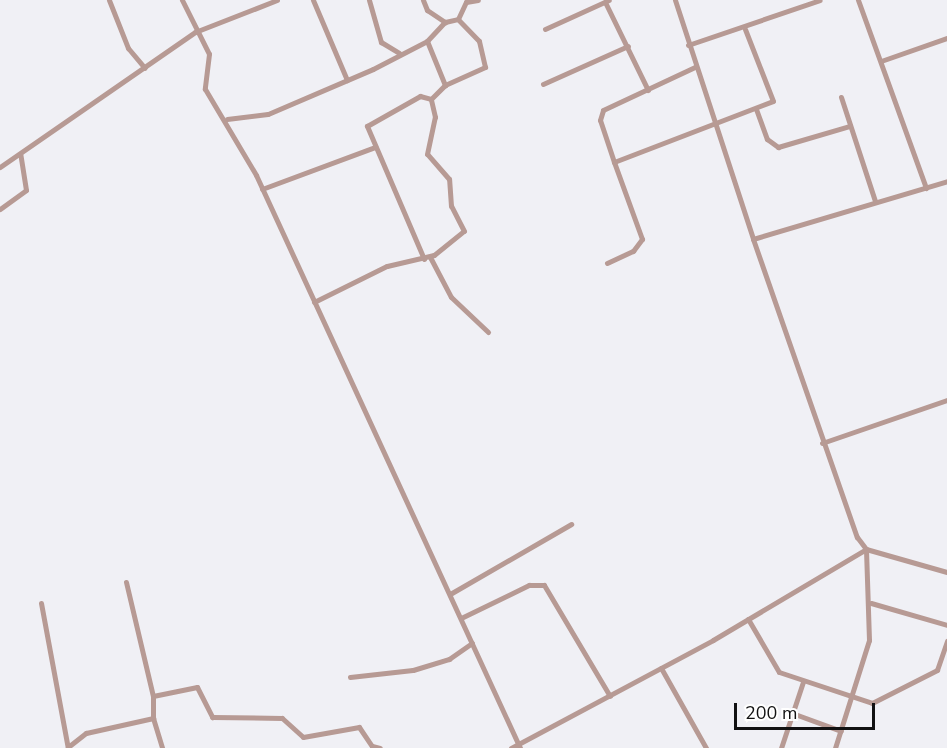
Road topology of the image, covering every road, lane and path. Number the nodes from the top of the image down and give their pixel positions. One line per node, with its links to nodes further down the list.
1 (109, 0): 27 (street)
2 (182, 0): 19 (street)
3 (277, 0): 19 (street)
4 (313, 0): 28 (street)
5 (369, 0): 24 (street)
6 (423, 0): 16 (street)
7 (478, 0): 15 (street)
8 (581, 0): 14 (street)
9 (675, 0): 22 (street)
10 (820, 0): 13 (street)
11 (858, 0): 25 (street)
12 (607, 1): 14 (street); 23 (street)
13 (811, 2): 18 (street)
14 (586, 8): 17 (street)
15 (458, 18): 16 (street); 30 (street)
16 (445, 22): 21 (street)
17 (545, 29)
18 (745, 29): 22 (street); 34 (street)
19 (195, 32): 27 (street); 35 (street)
20 (947, 38): 25 (street)
21 (427, 41): 24 (street); 30 (street)
22 (688, 45): 26 (street)
23 (628, 46): 29 (street); 31 (street)
24 (399, 53): 28 (street)
25 (881, 61): 43 (street)
26 (695, 67): 31 (street); 36 (street)
27 (145, 68): 39 (street)
28 (347, 80): 35 (street)
29 (543, 84)
30 (445, 85): 33 (street)
31 (648, 90): 40 (street)
32 (841, 97): 37 (street)
33 (430, 99): 38 (street); 48 (street)
34 (756, 109): 36 (street); 37 (street)
35 (227, 119): 44 (street)
36 (713, 121): 40 (street); 47 (street)
37 (850, 126): 45 (street)
38 (375, 147): 44 (street); 48 (street)
39 (20, 154): 41 (street); 46 (street)
40 (614, 162): 49 (street)
41 (0, 167)
42 (947, 181): 43 (street)
43 (926, 188): 45 (street)
44 (262, 189): 50 (street)
45 (875, 201): 47 (street)
46 (0, 209)
47 (753, 239): 53 (street)
48 (427, 258): 50 (street); 51 (street)
49 (607, 262)
50 (314, 302): 58 (street)
51 (488, 332)
52 (947, 400): 53 (street)
53 (822, 443): 55 (street)
54 (571, 524): 58 (street)
55 (866, 549): 56 (street); 60 (street); 62 (street)
56 (947, 572)
57 (126, 582): 69 (street)
58 (450, 594): 61 (street)
59 (41, 603): 76 (street)
60 (871, 603): 63 (street); 71 (street)
61 (460, 618): 65 (street); 70 (street)
62 (748, 619): 66 (street); 68 (street)
63 (947, 625)
64 (947, 641): 71 (street)
65 (472, 643): 67 (street); 75 (street)
66 (661, 668): 70 (street); 80 (street)
67 (350, 677)
68 (803, 682): 71 (street); 72 (street)
69 (153, 696): 73 (street); 78 (street)
70 (610, 696): 75 (street)
71 (851, 700): 74 (street)
72 (792, 713): 74 (street); 81 (street)
73 (153, 718): 76 (street); 77 (street)
74 (841, 731): 82 (street)
75 (519, 746): 79 (street)
76 (68, 748)
77 (162, 748)
78 (380, 748)
79 (511, 748)
80 (706, 748)
81 (781, 748)
82 (835, 748)

